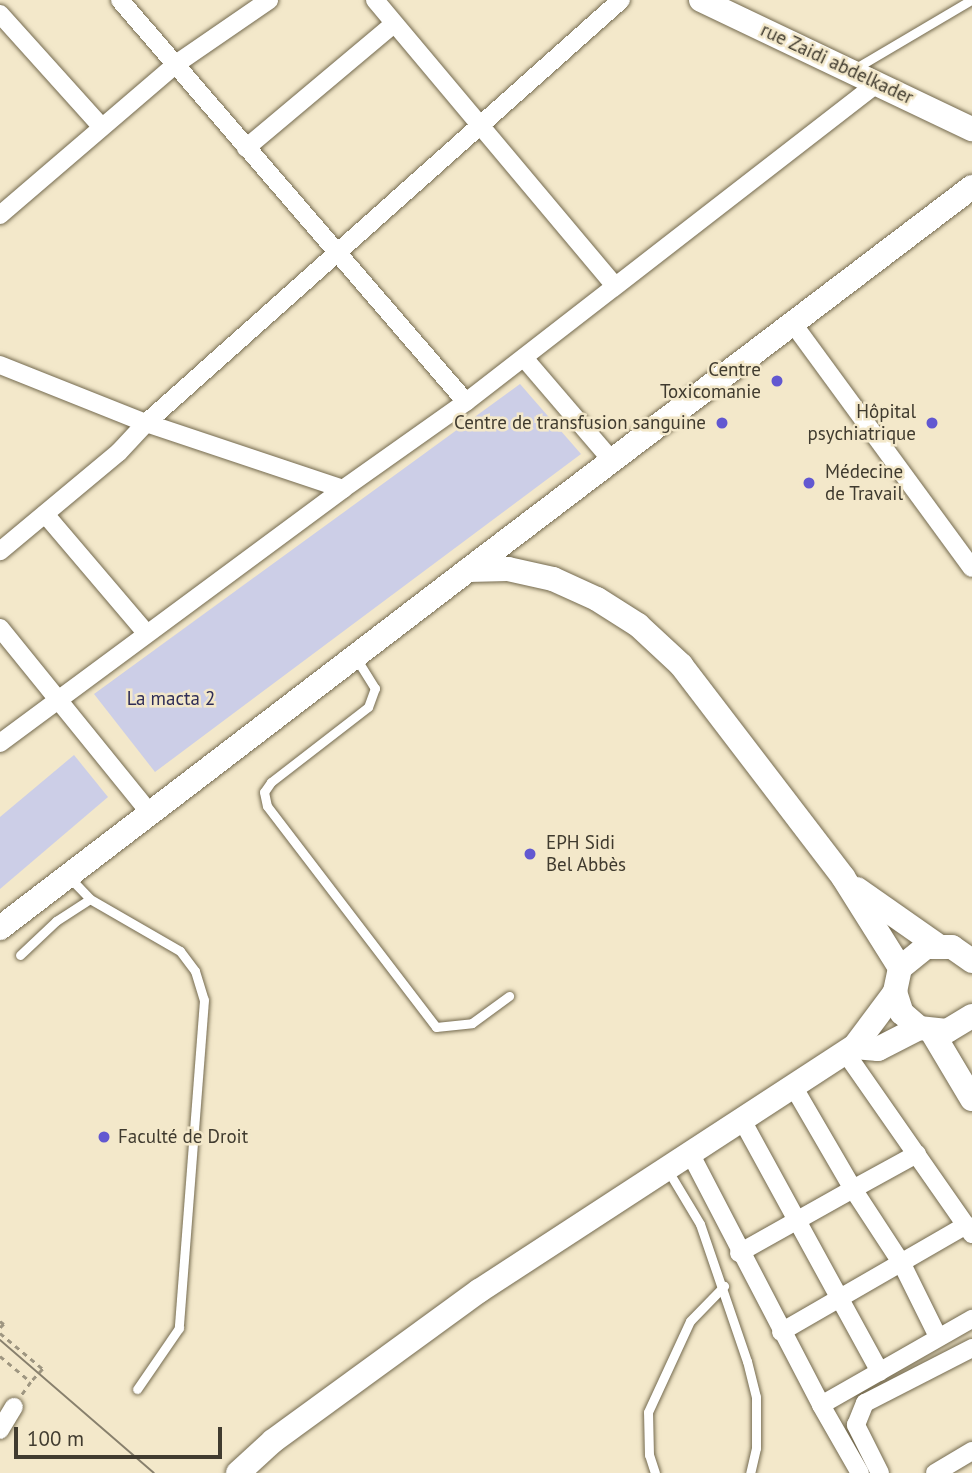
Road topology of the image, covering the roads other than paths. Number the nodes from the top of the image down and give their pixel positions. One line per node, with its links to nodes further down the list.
1 (120, 0): 9 (street)
2 (375, 0): 8 (street)
3 (621, 0): 13 (street)
4 (701, 0): 10 (main road, rue Zaidi abdelkader)
5 (971, 0): 10 (lane)
6 (259, 3): 9 (street)
7 (0, 14): 12 (street)
8 (394, 24): 13 (street); 15 (street)
9 (176, 64): 12 (street); 15 (street)
10 (853, 70): 11 (main road, rue Zaidi abdelkader)
11 (878, 82): 14 (main road, rue Zaidi abdelkader); 19 (street)
12 (101, 126): 17 (street)
13 (480, 129): 18 (street); 19 (street)
14 (972, 129)
15 (246, 148): 18 (street)
16 (972, 187): 20 (main road)
17 (0, 215)
18 (337, 257): 23 (street); 24 (street)
19 (615, 286): 21 (street)
20 (794, 325): 25 (main road); 29 (street)
21 (524, 358): 23 (street); 25 (street)
22 (0, 365): 24 (street)
23 (466, 402): 26 (street)
24 (146, 423): 26 (street); 27 (street)
25 (612, 462): 30 (main road)
26 (343, 489): 32 (street)
27 (45, 514): 28 (street); 32 (street)
28 (0, 551)
29 (972, 568)
30 (468, 570): 33 (main road); 38 (main road)
31 (0, 628): 34 (street)
32 (147, 634): 34 (street)
33 (355, 656): 36 (main road); 44 (lane)
34 (61, 698): 35 (street); 36 (street)
35 (0, 743)
36 (150, 813): 37 (main road)
37 (68, 876): 39 (lane); 40 (main road)
38 (843, 877): 41 (main road); 43 (main road)
39 (90, 899): 42 (lane); 66 (lane)
40 (0, 928)
41 (960, 950): 43 (main road)
42 (20, 955)
43 (897, 980): 46 (main road); 47 (main road)
44 (509, 996)
45 (972, 1016): 46 (main road)
46 (926, 1030): 47 (main road); 49 (main road)
47 (849, 1050): 48 (main road); 52 (street)
48 (793, 1086): 50 (main road); 54 (street)
49 (972, 1099)
50 (741, 1120): 51 (main road); 55 (street)
51 (690, 1153): 53 (main road); 57 (street)
52 (917, 1154): 54 (street); 56 (street)
53 (666, 1168): 59 (lane); 71 (main road)
54 (853, 1189): 55 (street); 58 (street)
55 (798, 1217): 57 (street); 60 (street)
56 (969, 1230): 58 (street)
57 (738, 1253): 62 (street)
58 (902, 1264): 60 (street); 63 (street)
59 (724, 1286): 72 (lane); 73 (lane)
60 (842, 1297): 62 (street); 65 (street)
61 (972, 1319): 63 (street)
62 (781, 1332): 67 (street)
63 (938, 1337): 65 (street)
64 (972, 1348): 75 (street)
65 (880, 1372): 67 (street)
66 (136, 1389)
67 (821, 1405): 74 (street)
68 (14, 1407): 69 (street)
69 (0, 1430)
70 (972, 1451): 76 (street)
71 (238, 1473)
72 (655, 1473)
73 (750, 1473)
74 (860, 1473)
75 (880, 1473)
76 (935, 1473)

